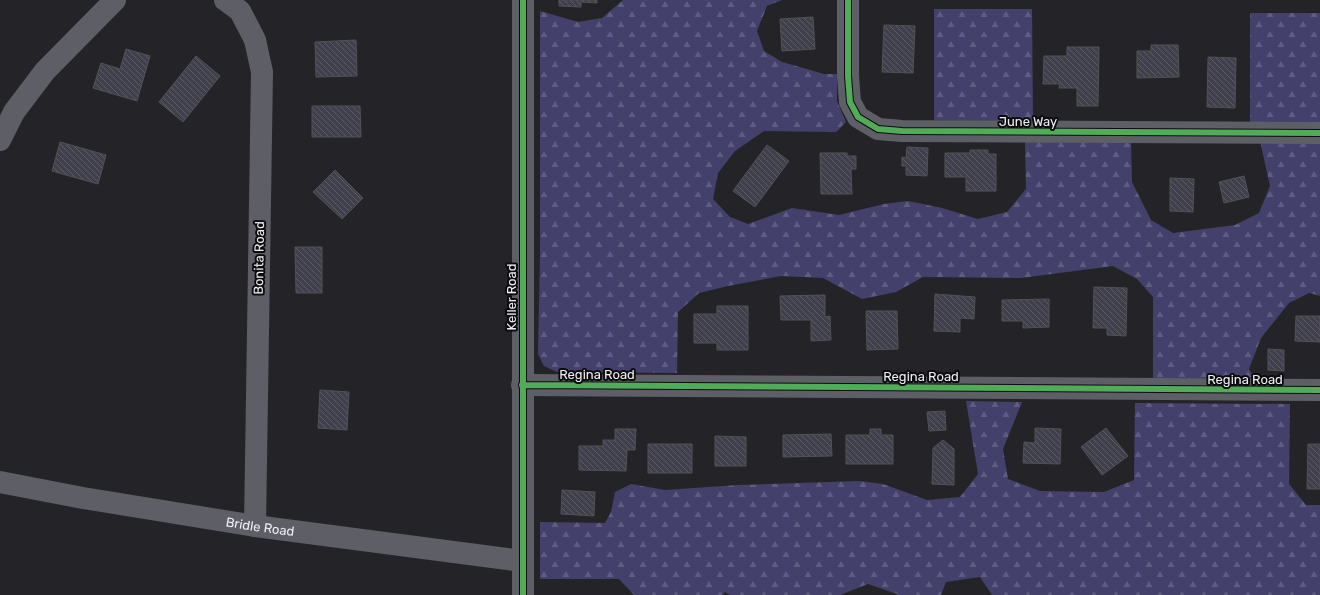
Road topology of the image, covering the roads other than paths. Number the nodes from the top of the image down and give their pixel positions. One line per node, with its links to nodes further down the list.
1 (115, 0): 6 (street)
2 (225, 0): 10 (street, Bonita Road)
3 (523, 0): 7 (street, Keller Road)
4 (848, 0): 5 (street, June Way)
5 (1320, 133)
6 (0, 140)
7 (522, 385): 8 (street, Regina Road); 11 (street, Keller Road)
8 (1320, 390)
9 (0, 482): 10 (street, Bridle Road)
10 (255, 526): 11 (street, Bridle Road)
11 (523, 562): 12 (street, Keller Road)
12 (523, 595)

